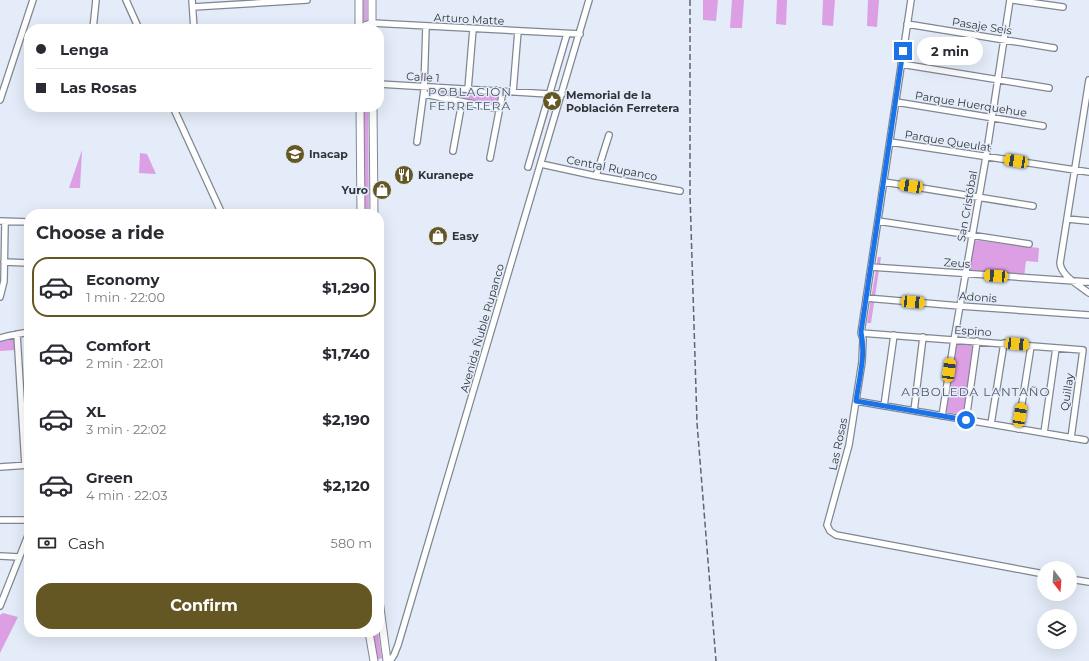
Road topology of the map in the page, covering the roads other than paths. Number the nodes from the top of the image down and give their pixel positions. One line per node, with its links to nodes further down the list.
1 (33, 0): 15 (street)
2 (96, 0): 16 (street)
3 (126, 0): 17 (street)
4 (192, 0): 13 (street)
5 (298, 0): 6 (street); 12 (street)
6 (306, 0)
7 (359, 0): 19 (main road)
8 (372, 0): 20 (main road)
9 (589, 0): 28 (street, Avenida Ñuble Rupanco)
10 (911, 0): 21 (street, Las Rosas)
11 (1012, 0): 14 (street); 29 (street, San Cristóbal)
12 (248, 2): 13 (street)
13 (193, 7): 18 (street)
14 (1063, 7)
15 (25, 24)
16 (94, 24)
17 (137, 24)
18 (194, 24)
19 (359, 24)
20 (372, 24)
21 (907, 24): 29 (street, Pasaje Seis); 31 (street, Las Rosas)
22 (384, 26): 23 (street, Arturo Matte)
23 (426, 26): 25 (street, Arturo Matte); 35 (street)
24 (24, 27): 43 (street)
25 (473, 29): 26 (street, Arturo Matte); 37 (street)
26 (518, 31): 27 (street, Arturo Matte); 39 (street)
27 (567, 34): 28 (street, Arturo Matte); 41 (street)
28 (580, 34): 42 (street, Avenida Ñuble Rupanco)
29 (1004, 40): 30 (street, Pasaje Seis); 32 (street, San Cristóbal)
30 (1054, 48)
31 (901, 64): 32 (street); 45 (street, Las Rosas)
32 (998, 79): 36 (street); 50 (street, San Cristóbal)
33 (1089, 80): 60 (street)
34 (384, 84): 35 (street, Calle 1)
35 (424, 87): 37 (street, Calle 1); 40 (street)
36 (1049, 88)
37 (468, 89): 38 (street, Calle 1)
38 (503, 91): 39 (street, Calle 1); 46 (street)
39 (513, 92): 41 (street, Calle 1)
40 (424, 94): 44 (street, Calle 1); 53 (street)
41 (549, 94): 42 (street, Calle 1); 59 (street)
42 (562, 94): 58 (street, Avenida Ñuble Rupanco)
43 (0, 100)
44 (462, 102): 46 (street, Calle 1); 55 (street)
45 (896, 102): 50 (street, Parque Huerquehue); 54 (street, Las Rosas)
46 (499, 109): 57 (street)
47 (176, 112): 67 (street)
48 (360, 112): 68 (main road)
49 (373, 112): 69 (main road)
50 (992, 118): 51 (street, Parque Huerquehue); 56 (street, San Cristóbal)
51 (1043, 126)
52 (609, 135): 62 (street)
53 (417, 142)
54 (890, 142): 56 (street, Parque Queulat); 63 (street, Las Rosas)
55 (453, 151)
56 (986, 156): 60 (street, Parque Queulat); 65 (street, San Cristóbal)
57 (490, 158)
58 (541, 164): 62 (street, Central Rupanco); 126 (street, Avenida Ñuble Rupanco)
59 (528, 167)
60 (1075, 170): 61 (street, Parque Queulat); 70 (street)
61 (1089, 172)
62 (596, 176): 64 (street, Central Rupanco)
63 (884, 182): 65 (street); 71 (street, Las Rosas)
64 (680, 191)
65 (979, 197): 66 (street); 75 (street, San Cristóbal)
66 (1033, 206)
67 (220, 209)
68 (361, 209)
69 (374, 209)
70 (1067, 219): 72 (street); 81 (street)
71 (878, 221): 75 (street); 79 (street, Las Rosas)
72 (1089, 221)
73 (3, 222): 74 (street); 77 (street)
74 (24, 222)
75 (972, 236): 76 (street); 80 (street, San Cristóbal)
76 (1030, 244)
77 (4, 262): 78 (street); 84 (street)
78 (24, 263)
79 (871, 267): 80 (street, Zeus); 85 (street, Las Rosas)
80 (966, 274): 81 (street, Zeus); 86 (street, San Cristóbal)
81 (1074, 281): 82 (street, Zeus); 83 (street)
82 (1089, 282)
83 (1089, 293)
84 (0, 298)
85 (866, 298): 86 (street, Adonis); 88 (street, Las Rosas)
86 (960, 306): 87 (street, Adonis); 94 (street, San Cristóbal)
87 (1089, 315)
88 (861, 332): 91 (street, Espino); 100 (street, Las Rosas)
89 (24, 333): 90 (street)
90 (17, 334): 93 (street); 106 (street)
91 (894, 335): 92 (street, Espino); 101 (street)
92 (923, 337): 94 (street, Espino); 102 (street)
93 (0, 338)
94 (954, 340): 95 (street, Espino); 103 (street, San Cristóbal)
95 (977, 341): 96 (street, Espino); 104 (street)
96 (1004, 344): 97 (street, Espino); 105 (street)
97 (1031, 346): 98 (street, Espino); 107 (street)
98 (1056, 348): 99 (street, Espino); 108 (street)
99 (1083, 350): 109 (street, Quillay)
100 (856, 401): 101 (street); 118 (street, Las Rosas)
101 (884, 406): 102 (street)
102 (914, 411): 103 (street)
103 (942, 416): 104 (street)
104 (966, 420): 105 (street)
105 (991, 424): 107 (street)
106 (24, 426)
107 (1018, 428): 108 (street)
108 (1044, 433): 109 (street)
109 (1071, 438): 110 (street)
110 (1085, 440)
111 (24, 465): 112 (street)
112 (0, 467)
113 (0, 520): 114 (street)
114 (24, 520)
115 (24, 544): 117 (street)
116 (0, 556): 117 (street)
117 (19, 557): 121 (street)
118 (1037, 573)
119 (1077, 580): 120 (street)
120 (1089, 582)
121 (0, 606)
122 (370, 637): 124 (main road)
123 (384, 637): 125 (main road)
124 (374, 661)
125 (387, 661)
126 (390, 661)

